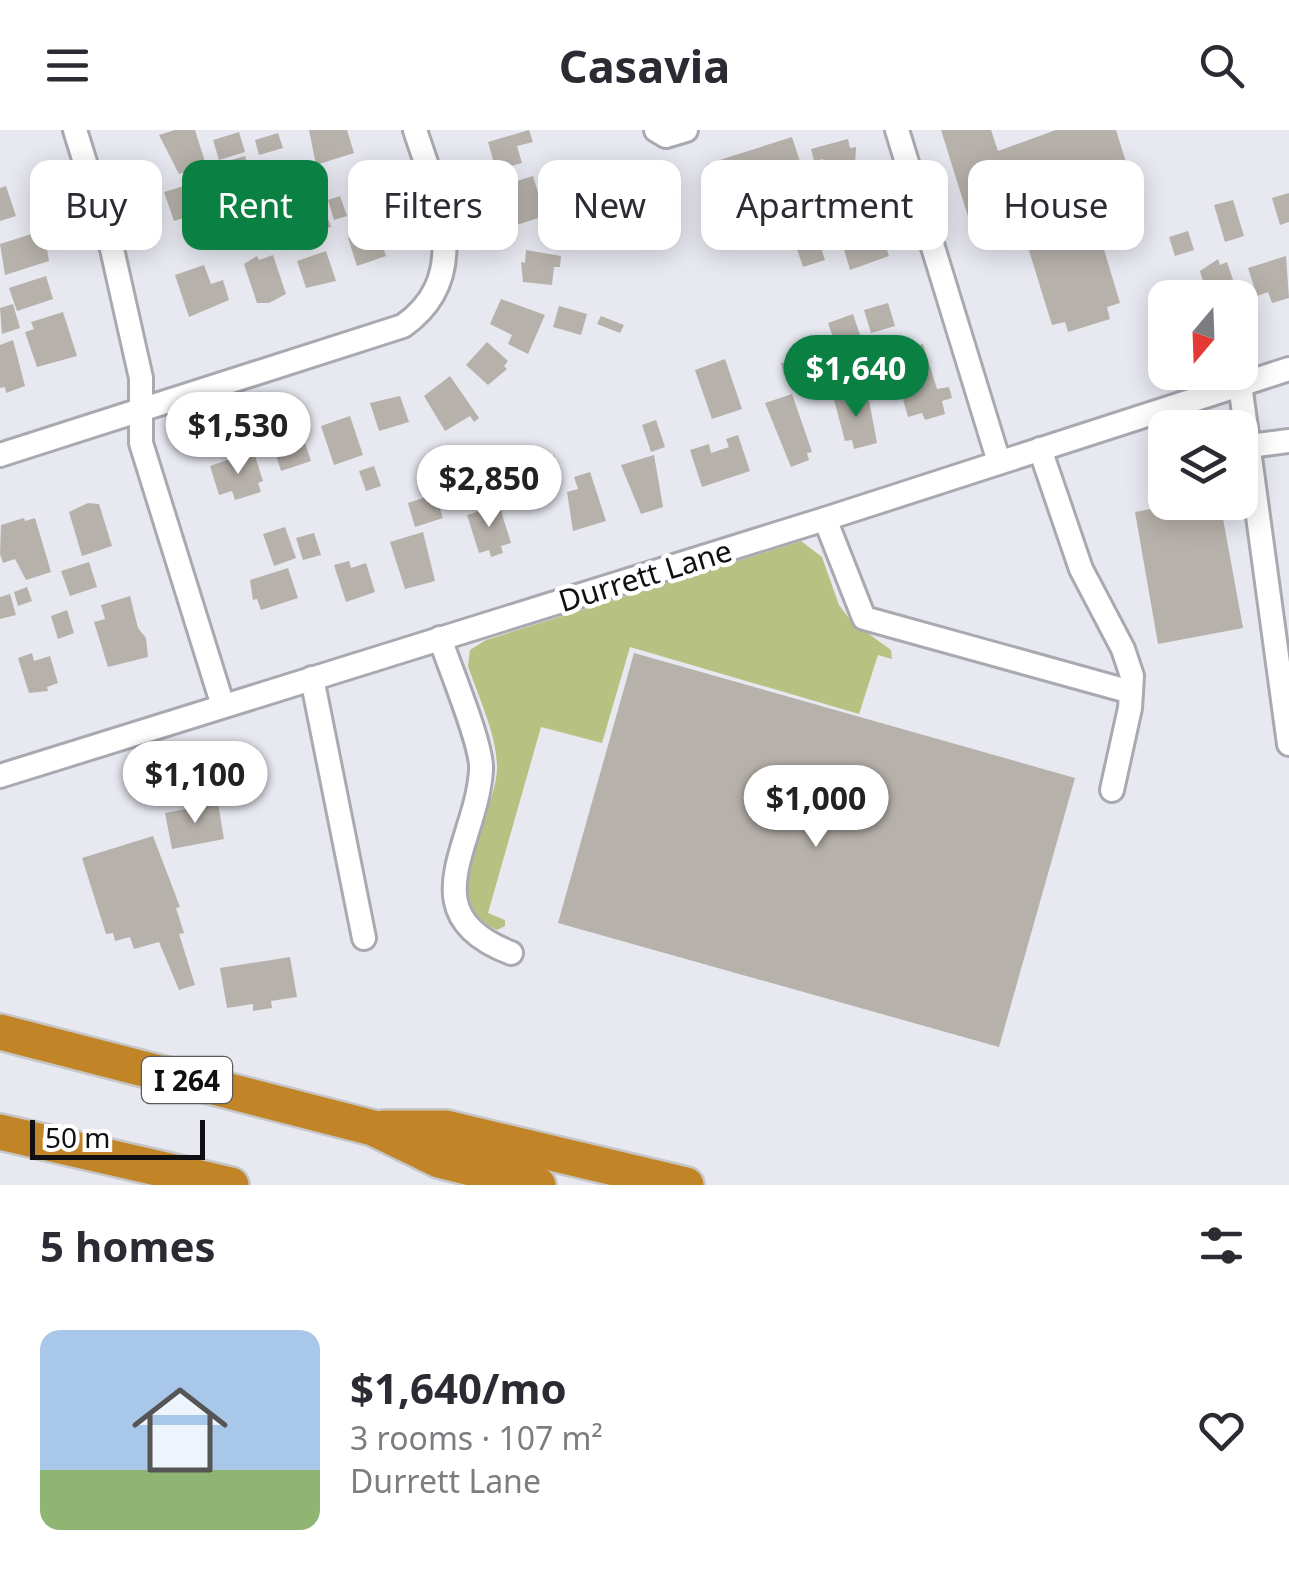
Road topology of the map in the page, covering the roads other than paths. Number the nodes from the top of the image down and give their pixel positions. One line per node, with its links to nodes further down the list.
1 (75, 130): 9 (street)
2 (415, 130): 9 (street)
3 (656, 130): 4 (street)
4 (686, 130)
5 (896, 130): 14 (street)
6 (1289, 369): 7 (street, Durrett Lane)
7 (1258, 378)
8 (1222, 390): 12 (street, Durrett Lane)
9 (141, 411): 13 (street); 20 (street)
10 (1289, 441): 11 (street)
11 (1258, 445)
12 (1040, 449): 14 (street, Durrett Lane); 19 (street)
13 (0, 455)
14 (999, 462): 15 (street, Durrett Lane)
15 (826, 519): 17 (street, Durrett Lane); 19 (street)
16 (1258, 519): 21 (street)
17 (440, 638): 18 (street, Durrett Lane); 25 (street)
18 (312, 678): 20 (street, Durrett Lane); 24 (street)
19 (1131, 692): 23 (street)
20 (223, 706): 22 (street, Durrett Lane)
21 (1289, 744)
22 (0, 776)
23 (1112, 790)
24 (364, 938)
25 (511, 953)
26 (0, 1032): 27 (highway, I 264)
27 (373, 1128): 32 (highway, I 264); 33 (highway)
28 (0, 1132): 29 (highway)
29 (114, 1159): 30 (highway); 31 (highway)
30 (173, 1185)
31 (231, 1185)
32 (538, 1185)
33 (686, 1185)

